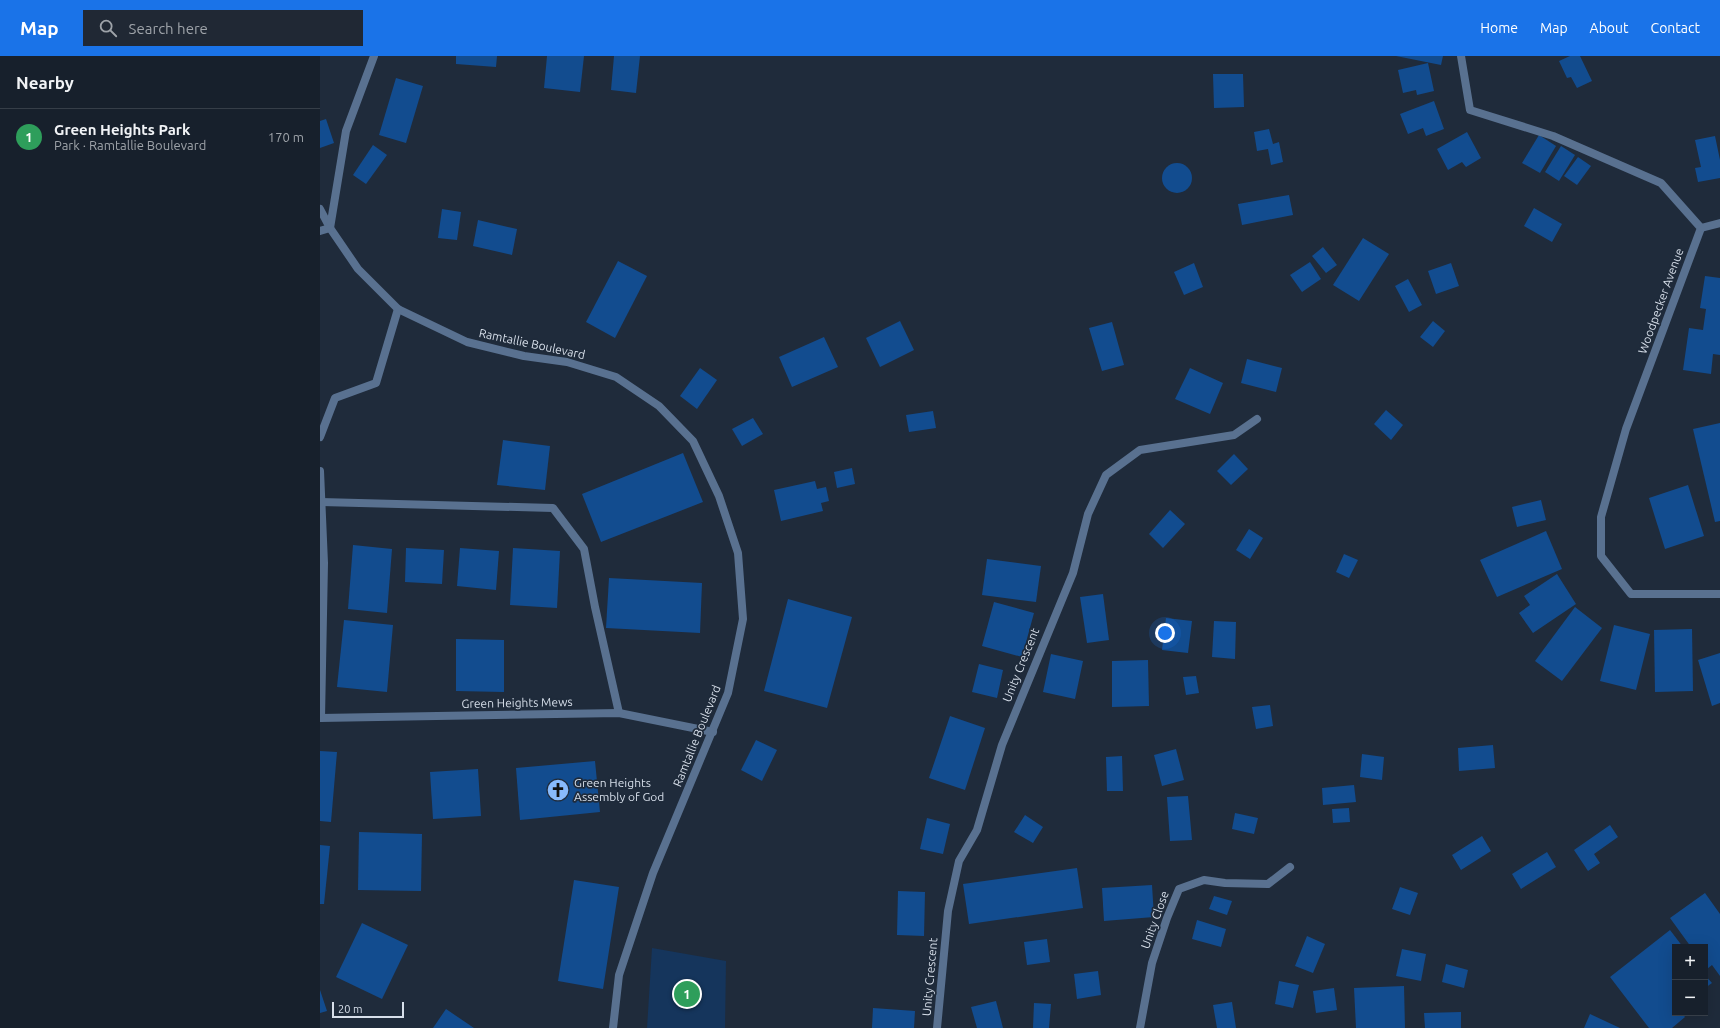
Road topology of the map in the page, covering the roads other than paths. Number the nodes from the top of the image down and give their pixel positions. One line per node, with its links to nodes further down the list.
1 (374, 56): 5 (street)
2 (1462, 56): 6 (street)
3 (320, 208): 5 (street, Ramtallie Boulevard)
4 (1720, 223): 6 (street)
5 (330, 228): 7 (street); 8 (street, Ramtallie Boulevard)
6 (1701, 228): 13 (street, Woodpecker Avenue)
7 (320, 231)
8 (398, 309): 10 (street); 16 (street, Ramtallie Boulevard)
9 (1257, 419): 19 (street, Unity Crescent)
10 (320, 437)
11 (320, 471): 12 (street)
12 (321, 502): 14 (street); 15 (street)
13 (1720, 594)
14 (619, 713): 15 (street, Green Heights Mews); 16 (street, Green Heights Mews)
15 (321, 718)
16 (713, 732): 18 (street, Ramtallie Boulevard)
17 (1290, 867): 20 (street, Unity Close)
18 (614, 1028)
19 (937, 1028)
20 (1140, 1028)

